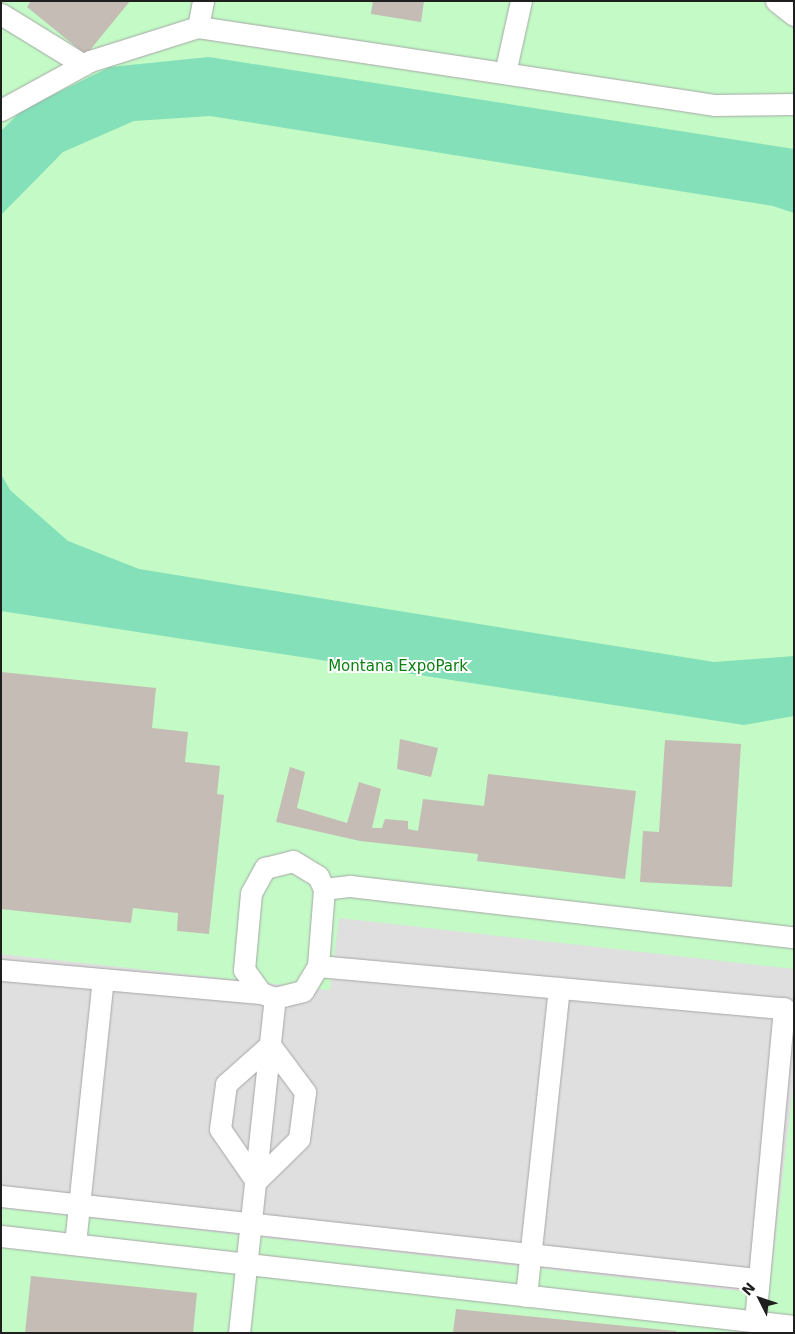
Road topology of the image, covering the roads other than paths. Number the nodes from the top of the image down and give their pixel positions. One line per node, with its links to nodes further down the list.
1 (203, 1): 6 (street)
2 (521, 1): 8 (street)
3 (776, 1): 5 (street)
4 (1, 14): 7 (street)
5 (794, 15)
6 (198, 26): 7 (street); 8 (street)
7 (84, 65): 10 (street)
8 (505, 73): 9 (street)
9 (794, 104)
10 (1, 110)
11 (324, 889): 12 (street); 13 (street); 17 (street)
12 (794, 937)
13 (318, 966): 16 (street); 17 (street)
14 (1, 970): 15 (street)
15 (103, 979): 17 (street); 22 (street)
16 (558, 988): 18 (street); 26 (street)
17 (268, 995): 19 (street)
18 (789, 1007): 28 (street)
19 (270, 1044): 20 (street); 20 (street); 20 (street)
20 (256, 1181): 23 (street)
21 (1, 1196): 22 (street)
22 (78, 1204): 23 (street); 25 (street)
23 (252, 1223): 26 (street); 27 (street)
24 (1, 1236): 25 (street)
25 (75, 1244): 27 (street)
26 (530, 1254): 28 (street); 29 (street)
27 (248, 1264): 29 (street); 32 (street)
28 (758, 1279): 30 (street)
29 (526, 1296): 30 (street)
30 (754, 1322): 31 (street)
31 (794, 1326)
32 (239, 1333)

